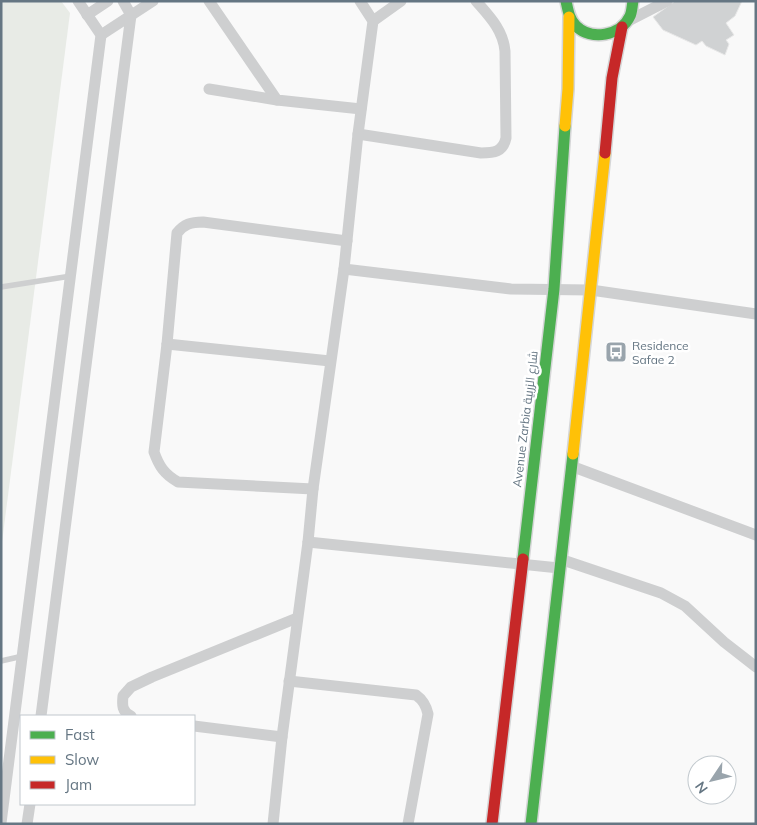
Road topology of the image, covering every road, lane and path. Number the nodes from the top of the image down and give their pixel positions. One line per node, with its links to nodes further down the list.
1 (78, 1): 12 (street)
2 (108, 1): 12 (street)
3 (122, 1): 13 (street)
4 (153, 1): 13 (street)
5 (209, 1): 19 (street)
6 (360, 1): 15 (street)
7 (401, 1): 15 (street)
8 (476, 1): 21 (street)
9 (566, 1): 14 (main road, Avenue Zarbia شارع الزربية)
10 (633, 1): 16 (main road)
11 (667, 1): 16 (street)
12 (87, 14): 17 (street)
13 (131, 15): 17 (street); 42 (street)
14 (569, 17): 16 (main road); 26 (main road, Avenue Zarbia شارع الزربية)
15 (373, 20): 20 (street)
16 (625, 24): 27 (main road)
17 (101, 35): 24 (street)
18 (209, 89): 19 (street)
19 (277, 100): 20 (street)
20 (361, 109): 21 (street)
21 (358, 134): 22 (street)
22 (347, 241): 23 (street); 29 (street)
23 (344, 269): 26 (street); 30 (street)
24 (71, 276): 25 (lane); 38 (street)
25 (1, 287)
26 (554, 289): 27 (street); 36 (main road, Avenue Zarbia شارع الزربية)
27 (591, 290): 28 (street); 31 (main road)
28 (756, 314)
29 (167, 344): 30 (street); 32 (street)
30 (330, 361): 32 (street)
31 (571, 466): 33 (street); 35 (main road)
32 (313, 490): 34 (street)
33 (756, 535)
34 (308, 542): 36 (street); 37 (street)
35 (560, 563): 36 (street); 40 (street); 52 (main road)
36 (522, 564): 51 (main road, Avenue Zarbia شارع الزربية)
37 (297, 618): 41 (street); 43 (street)
38 (22, 656): 39 (lane); 47 (street)
39 (1, 661)
40 (756, 667)
41 (289, 681): 45 (street); 50 (street)
42 (41, 715)
43 (128, 715)
44 (195, 726): 45 (street)
45 (282, 736): 49 (street)
46 (30, 805): 48 (street)
47 (1, 823)
48 (27, 824)
49 (272, 824)
50 (408, 824)
51 (492, 824)
52 (530, 824)

